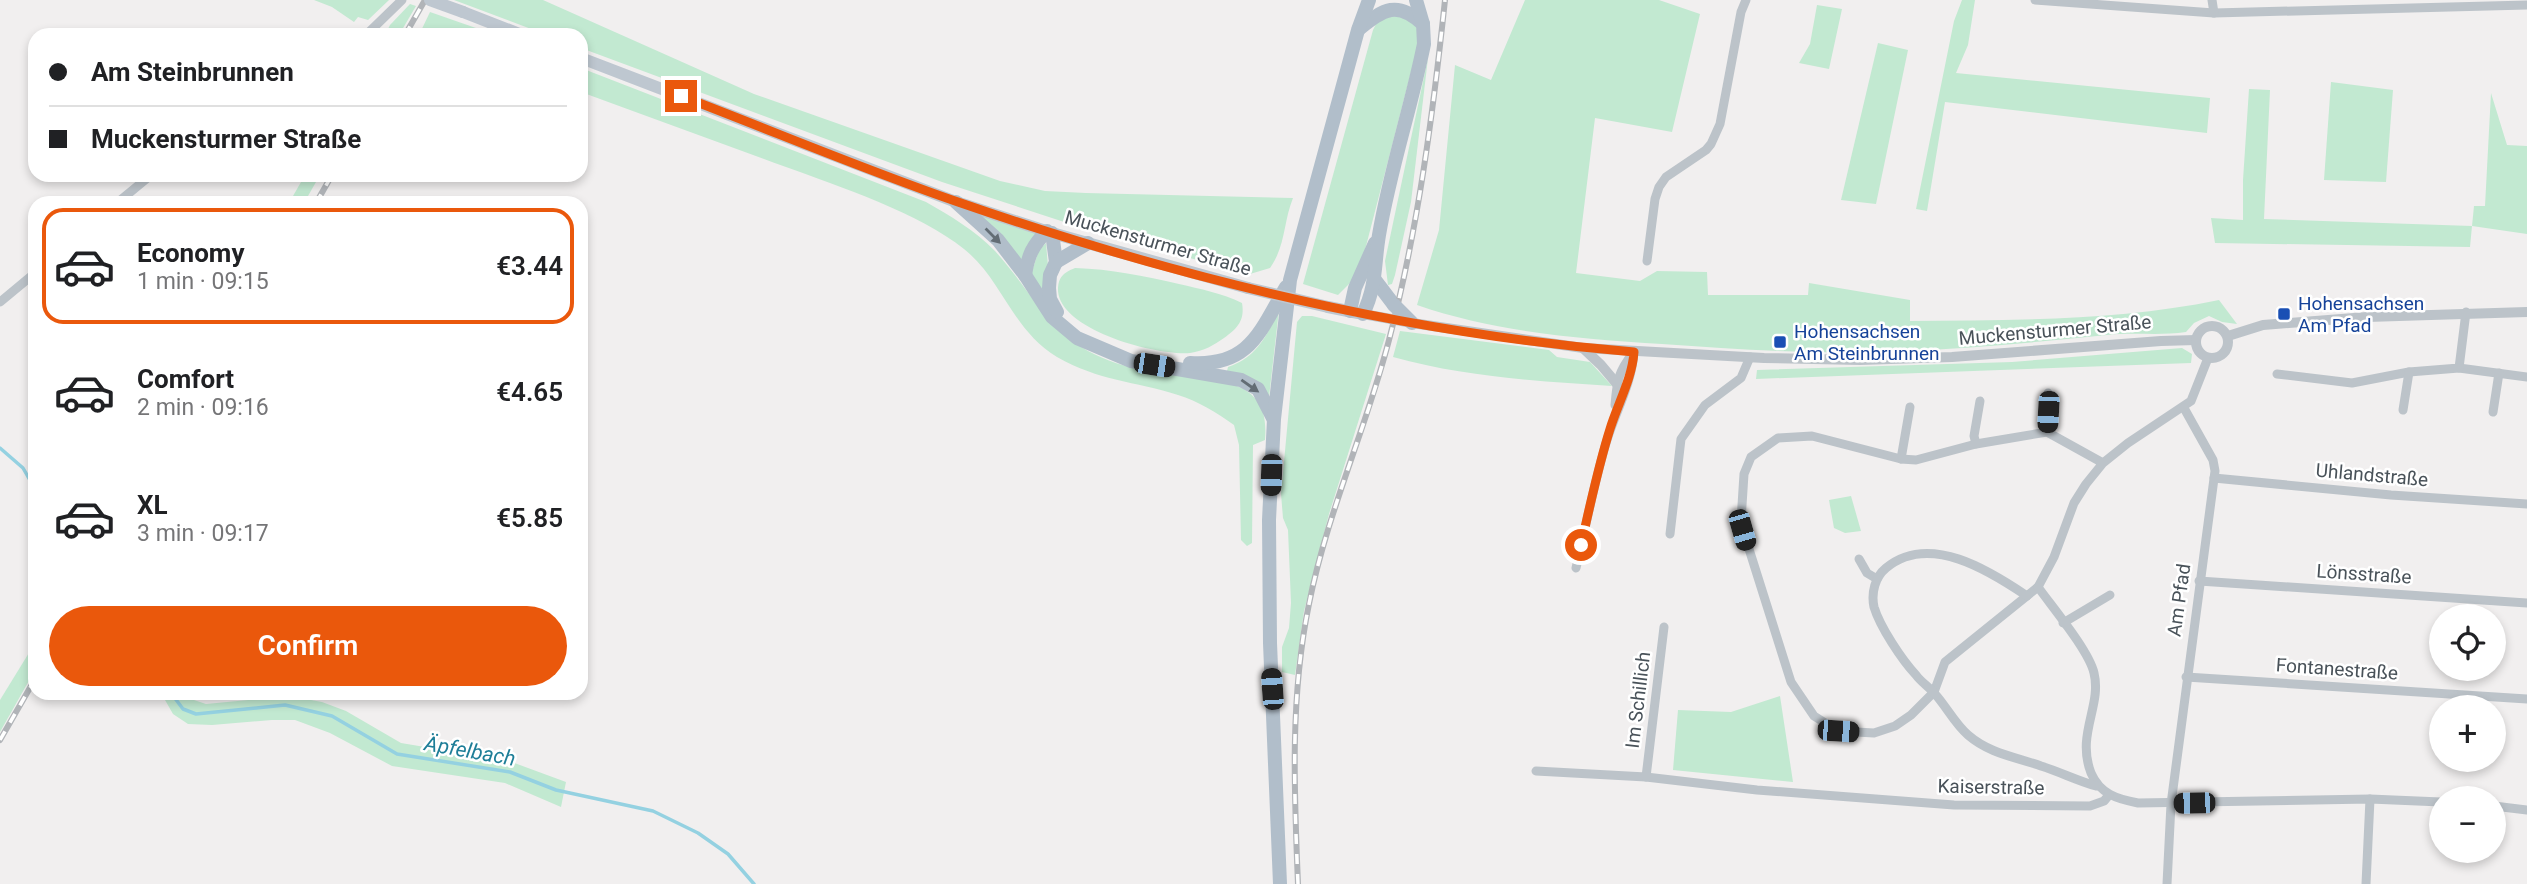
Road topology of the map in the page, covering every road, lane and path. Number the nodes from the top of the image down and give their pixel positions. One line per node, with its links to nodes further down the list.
1 (430, 0): 13 (main road, bridge)
2 (1368, 0): 14 (main road)
3 (1416, 0): 11 (main road)
4 (1746, 0): 22 (street)
5 (2035, 0): 10 (street)
6 (2212, 0): 10 (street)
7 (399, 3): 12 (street)
8 (2447, 3): 9 (street); 10 (street)
9 (2527, 5)
10 (2214, 13)
11 (1423, 24): 14 (main road); 20 (main road)
12 (373, 28)
13 (504, 28)
14 (1358, 30): 27 (main road)
15 (588, 61): 18 (main road, Muckensturmer Straße)
16 (142, 182): 17 (street)
17 (125, 196)
18 (956, 202): 19 (main road, Muckensturmer Straße); 24 (main road, one-way to 24)
19 (1049, 232): 21 (main road, Muckensturmer Straße); 23 (main road); 24 (main road)
20 (1378, 236): 26 (main road); 29 (main road)
21 (1088, 243): 23 (main road); 29 (main road, Muckensturmer Straße, bridge)
22 (1647, 261)
23 (1056, 262): 27 (main road)
24 (1025, 275): 53 (main road, one-way to 53)
25 (28, 279): 28 (street)
26 (1375, 279): 29 (main road); 30 (main road)
27 (1290, 280): 53 (main road)
28 (0, 302)
29 (1356, 312): 30 (street, Muckensturmer Straße)
30 (1392, 312): 33 (main road, bridge)
31 (2466, 312): 32 (street); 34 (street); 40 (street)
32 (2527, 312)
33 (1412, 323): 36 (street, Muckensturmer Straße)
34 (2228, 337): 35 (street); 39 (street)
35 (2196, 340): 38 (street, Muckensturmer Straße); 39 (street)
36 (1583, 348): 37 (street, Muckensturmer Straße); 45 (street)
37 (1634, 352): 38 (street, Muckensturmer Straße); 45 (street); 52 (street)
38 (1750, 358): 60 (street)
39 (2208, 358): 49 (street)
40 (2459, 368): 41 (street); 42 (street)
41 (2409, 372): 43 (street); 50 (street)
42 (2499, 373): 44 (street); 51 (street)
43 (2277, 374)
44 (2527, 377)
45 (1617, 384): 52 (street)
46 (2048, 393): 54 (street)
47 (1980, 401): 55 (street)
48 (1910, 407): 56 (street)
49 (2184, 408): 57 (street); 58 (street, Am Pfad)
50 (2403, 410)
51 (2493, 412)
52 (1615, 413): 62 (street)
53 (1274, 419): 83 (main road)
54 (2047, 432): 55 (street); 57 (street)
55 (1976, 444): 56 (street)
56 (1901, 459): 72 (street)
57 (2104, 463): 65 (street)
58 (2214, 478): 59 (street, Uhlandstraße); 64 (street, Am Pfad)
59 (2527, 504)
60 (1670, 534)
61 (1860, 559): 63 (street)
62 (1576, 568)
63 (1877, 579): 67 (street); 72 (street)
64 (2199, 581): 68 (street, Lönsstraße); 71 (street, Am Pfad)
65 (2038, 587): 67 (street); 69 (street)
66 (2110, 595): 69 (street)
67 (2027, 596): 72 (street)
68 (2527, 603)
69 (2063, 623): 76 (street)
70 (1664, 627): 75 (street, Im Schillich)
71 (2186, 677): 73 (street, Fontanestraße); 80 (street, Am Pfad)
72 (1934, 692): 76 (street)
73 (2527, 699)
74 (1536, 771): 75 (street, Kaiserstraße)
75 (1646, 777): 77 (street, Kaiserstraße)
76 (2096, 786): 77 (street)
77 (2109, 795): 80 (street)
78 (2370, 799): 79 (street); 80 (street); 85 (street)
79 (2429, 801)
80 (2171, 804): 84 (street, Am Pfad)
81 (2506, 807): 82 (street)
82 (2527, 810)
83 (1280, 884)
84 (2166, 884)
85 (2366, 884)

